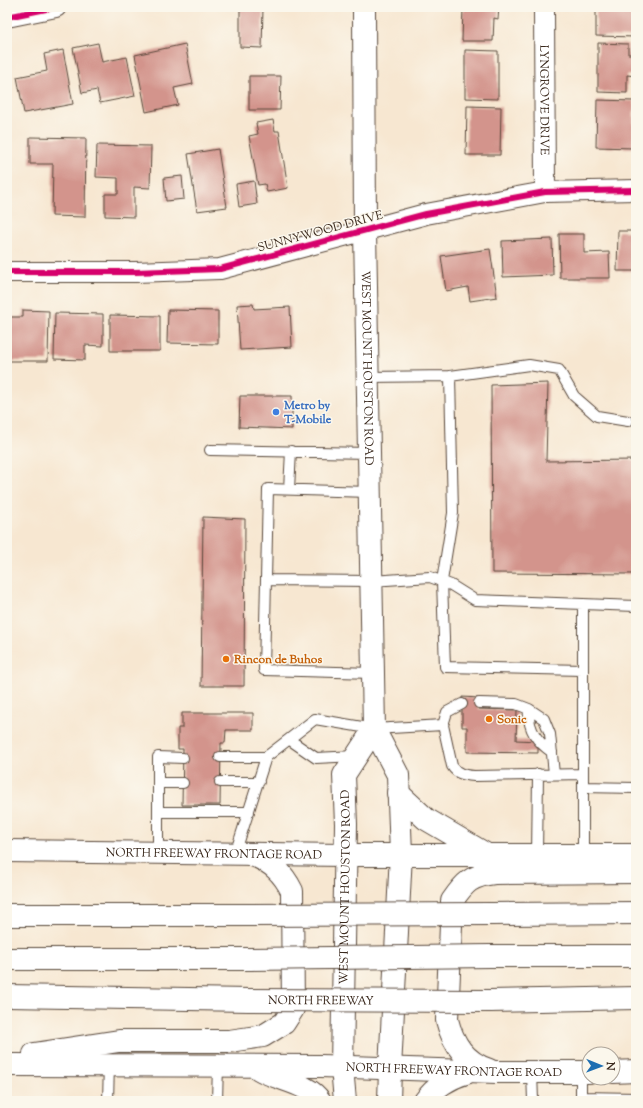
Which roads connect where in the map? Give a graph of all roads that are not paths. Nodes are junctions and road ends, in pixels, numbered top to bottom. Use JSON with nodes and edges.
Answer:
{"nodes":[{"id":1,"x":56,"y":7,"type":"edge"},
{"id":2,"x":364,"y":7,"type":"edge"},
{"id":3,"x":544,"y":7,"type":"edge"},
{"id":4,"x":7,"y":17,"type":"edge"},
{"id":5,"x":636,"y":190,"type":"edge"},
{"id":6,"x":545,"y":192,"type":"junction"},
{"id":7,"x":365,"y":231,"type":"junction"},
{"id":8,"x":7,"y":272,"type":"edge"},
{"id":9,"x":450,"y":376,"type":"junction"},
{"id":10,"x":368,"y":377,"type":"junction"},
{"id":11,"x":628,"y":421,"type":"dead end"},
{"id":12,"x":210,"y":450,"type":"dead end"},
{"id":13,"x":291,"y":451,"type":"junction"},
{"id":14,"x":369,"y":453,"type":"junction"},
{"id":15,"x":289,"y":489,"type":"junction"},
{"id":16,"x":370,"y":492,"type":"junction"},
{"id":17,"x":266,"y":580,"type":"junction"},
{"id":18,"x":372,"y":581,"type":"junction"},
{"id":19,"x":442,"y":581,"type":"junction"},
{"id":20,"x":583,"y":604,"type":"junction"},
{"id":21,"x":636,"y":606,"type":"edge"},
{"id":22,"x":583,"y":670,"type":"junction"},
{"id":23,"x":373,"y":673,"type":"junction"},
{"id":24,"x":479,"y":703,"type":"dead end"},
{"id":25,"x":462,"y":704,"type":"dead end"},
{"id":26,"x":529,"y":709,"type":"junction"},
{"id":27,"x":444,"y":725,"type":"junction"},
{"id":28,"x":374,"y":729,"type":"junction"},
{"id":29,"x":290,"y":740,"type":"junction"},
{"id":30,"x":552,"y":752,"type":"junction"},
{"id":31,"x":357,"y":756,"type":"junction"},
{"id":32,"x":266,"y":757,"type":"junction"},
{"id":33,"x":183,"y":758,"type":"dead end"},
{"id":34,"x":220,"y":758,"type":"dead end"},
{"id":35,"x":538,"y":774,"type":"junction"},
{"id":36,"x":554,"y":774,"type":"junction"},
{"id":37,"x":583,"y":774,"type":"junction"},
{"id":38,"x":220,"y":782,"type":"dead end"},
{"id":39,"x":259,"y":782,"type":"junction"},
{"id":40,"x":158,"y":783,"type":"junction"},
{"id":41,"x":182,"y":783,"type":"dead end"},
{"id":42,"x":583,"y":787,"type":"junction"},
{"id":43,"x":636,"y":788,"type":"edge"},
{"id":44,"x":398,"y":793,"type":"junction"},
{"id":45,"x":158,"y":812,"type":"junction"},
{"id":46,"x":249,"y":812,"type":"junction"},
{"id":47,"x":7,"y":851,"type":"edge"},
{"id":48,"x":158,"y":853,"type":"junction"},
{"id":49,"x":243,"y":854,"type":"junction"},
{"id":50,"x":401,"y":854,"type":"junction"},
{"id":51,"x":344,"y":855,"type":"junction"},
{"id":52,"x":486,"y":855,"type":"junction"},
{"id":53,"x":636,"y":855,"type":"edge"},
{"id":54,"x":537,"y":856,"type":"junction"},
{"id":55,"x":583,"y":856,"type":"junction"},
{"id":56,"x":636,"y":872,"type":"edge"},
{"id":57,"x":636,"y":914,"type":"edge"},
{"id":58,"x":7,"y":916,"type":"edge"},
{"id":59,"x":636,"y":956,"type":"edge"},
{"id":60,"x":7,"y":959,"type":"edge"},
{"id":61,"x":7,"y":996,"type":"edge"},
{"id":62,"x":636,"y":998,"type":"edge"},
{"id":63,"x":7,"y":1058,"type":"edge"},
{"id":64,"x":109,"y":1064,"type":"junction"},
{"id":65,"x":7,"y":1065,"type":"edge"},
{"id":66,"x":218,"y":1066,"type":"junction"},
{"id":67,"x":253,"y":1066,"type":"junction"},
{"id":68,"x":342,"y":1067,"type":"junction"},
{"id":69,"x":390,"y":1069,"type":"junction"},
{"id":70,"x":472,"y":1071,"type":"junction"},
{"id":71,"x":496,"y":1072,"type":"junction"},
{"id":72,"x":532,"y":1072,"type":"junction"},
{"id":73,"x":581,"y":1072,"type":"edge"},
{"id":74,"x":621,"y":1072,"type":"edge"},
{"id":75,"x":636,"y":1072,"type":"edge"},
{"id":76,"x":583,"y":1086,"type":"edge"},
{"id":77,"x":636,"y":1098,"type":"edge"},
{"id":78,"x":581,"y":1099,"type":"edge"},
{"id":79,"x":108,"y":1101,"type":"edge"},
{"id":80,"x":217,"y":1101,"type":"edge"},
{"id":81,"x":320,"y":1101,"type":"edge"},
{"id":82,"x":345,"y":1101,"type":"edge"},
{"id":83,"x":389,"y":1101,"type":"edge"},
{"id":84,"x":425,"y":1101,"type":"edge"},
{"id":85,"x":533,"y":1101,"type":"edge"}],
"edges":[{"from":1,"to":4,"type":"street"},
{"from":2,"to":7,"type":"main road","name":"WEST MOUNT HOUSTON ROAD"},
{"from":3,"to":6,"type":"street","name":"LYNGROVE DRIVE"},
{"from":5,"to":6,"type":"street","name":"SUNNYWOOD DRIVE"},
{"from":6,"to":7,"type":"street","name":"SUNNYWOOD DRIVE"},
{"from":7,"to":8,"type":"street","name":"SUNNYWOOD DRIVE"},
{"from":7,"to":10,"type":"main road","name":"WEST MOUNT HOUSTON ROAD"},
{"from":9,"to":10,"type":"lane"},
{"from":9,"to":11,"type":"lane"},
{"from":9,"to":19,"type":"lane"},
{"from":10,"to":14,"type":"main road","name":"WEST MOUNT HOUSTON ROAD"},
{"from":12,"to":13,"type":"lane"},
{"from":13,"to":14,"type":"lane"},
{"from":13,"to":15,"type":"lane"},
{"from":14,"to":16,"type":"main road","name":"WEST MOUNT HOUSTON ROAD"},
{"from":15,"to":16,"type":"lane"},
{"from":15,"to":17,"type":"lane"},
{"from":16,"to":18,"type":"main road","name":"WEST MOUNT HOUSTON ROAD"},
{"from":17,"to":18,"type":"lane"},
{"from":17,"to":23,"type":"lane"},
{"from":18,"to":19,"type":"lane"},
{"from":18,"to":23,"type":"main road","name":"WEST MOUNT HOUSTON ROAD"},
{"from":19,"to":20,"type":"lane"},
{"from":19,"to":22,"type":"lane"},
{"from":20,"to":21,"type":"lane"},
{"from":20,"to":22,"type":"lane"},
{"from":22,"to":37,"type":"lane"},
{"from":23,"to":28,"type":"main road","name":"WEST MOUNT HOUSTON ROAD"},
{"from":24,"to":26,"type":"lane"},
{"from":25,"to":27,"type":"lane"},
{"from":26,"to":30,"type":"lane"},
{"from":26,"to":30,"type":"lane"},
{"from":27,"to":28,"type":"lane"},
{"from":27,"to":35,"type":"lane"},
{"from":28,"to":29,"type":"lane"},
{"from":28,"to":31,"type":"main road","name":"WEST MOUNT HOUSTON ROAD"},
{"from":28,"to":44,"type":"main road","name":"WEST MOUNT HOUSTON ROAD"},
{"from":29,"to":31,"type":"lane"},
{"from":29,"to":32,"type":"lane"},
{"from":30,"to":36,"type":"lane"},
{"from":31,"to":51,"type":"main road","name":"WEST MOUNT HOUSTON ROAD"},
{"from":32,"to":34,"type":"lane"},
{"from":32,"to":39,"type":"lane"},
{"from":33,"to":40,"type":"lane"},
{"from":35,"to":36,"type":"lane"},
{"from":35,"to":54,"type":"lane"},
{"from":36,"to":37,"type":"lane"},
{"from":37,"to":42,"type":"lane"},
{"from":38,"to":39,"type":"lane"},
{"from":39,"to":46,"type":"lane"},
{"from":40,"to":41,"type":"lane"},
{"from":40,"to":45,"type":"lane"},
{"from":42,"to":43,"type":"lane"},
{"from":42,"to":55,"type":"lane"},
{"from":44,"to":50,"type":"main road","name":"WEST MOUNT HOUSTON ROAD"},
{"from":44,"to":52,"type":"main road"},
{"from":45,"to":46,"type":"lane"},
{"from":45,"to":48,"type":"lane"},
{"from":46,"to":49,"type":"lane"},
{"from":47,"to":48,"type":"main road","name":"NORTH FREEWAY FRONTAGE ROAD"},
{"from":48,"to":49,"type":"main road","name":"NORTH FREEWAY FRONTAGE ROAD"},
{"from":49,"to":51,"type":"main road","name":"NORTH FREEWAY FRONTAGE ROAD"},
{"from":49,"to":63,"type":"main road"},
{"from":50,"to":51,"type":"main road","name":"NORTH FREEWAY FRONTAGE ROAD"},
{"from":50,"to":52,"type":"main road","name":"NORTH FREEWAY FRONTAGE ROAD"},
{"from":50,"to":69,"type":"main road","name":"WEST MOUNT HOUSTON ROAD"},
{"from":51,"to":68,"type":"main road","name":"WEST MOUNT HOUSTON ROAD"},
{"from":52,"to":54,"type":"main road","name":"NORTH FREEWAY FRONTAGE ROAD"},
{"from":53,"to":55,"type":"main road","name":"NORTH FREEWAY FRONTAGE ROAD"},
{"from":54,"to":55,"type":"main road","name":"NORTH FREEWAY FRONTAGE ROAD"},
{"from":56,"to":71,"type":"main road"},
{"from":57,"to":58,"type":"main road","bridge":true},
{"from":59,"to":60,"type":"main road","bridge":true},
{"from":61,"to":62,"type":"main road","name":"NORTH FREEWAY","bridge":true},
{"from":64,"to":65,"type":"main road","name":"NORTH FREEWAY FRONTAGE ROAD"},
{"from":64,"to":66,"type":"main road","name":"NORTH FREEWAY FRONTAGE ROAD"},
{"from":64,"to":79,"type":"lane"},
{"from":66,"to":67,"type":"main road","name":"NORTH FREEWAY FRONTAGE ROAD"},
{"from":66,"to":80,"type":"lane"},
{"from":67,"to":68,"type":"main road","name":"NORTH FREEWAY FRONTAGE ROAD"},
{"from":67,"to":81,"type":"main road"},
{"from":68,"to":69,"type":"main road","name":"NORTH FREEWAY FRONTAGE ROAD"},
{"from":68,"to":82,"type":"main road","name":"WEST MOUNT HOUSTON ROAD"},
{"from":69,"to":70,"type":"main road","name":"NORTH FREEWAY FRONTAGE ROAD"},
{"from":69,"to":83,"type":"main road","name":"WEST MOUNT HOUSTON ROAD"},
{"from":70,"to":71,"type":"main road","name":"NORTH FREEWAY FRONTAGE ROAD"},
{"from":70,"to":84,"type":"main road"},
{"from":71,"to":72,"type":"main road","name":"NORTH FREEWAY FRONTAGE ROAD"},
{"from":72,"to":73,"type":"main road","name":"NORTH FREEWAY FRONTAGE ROAD"},
{"from":72,"to":85,"type":"lane"},
{"from":74,"to":75,"type":"main road"},
{"from":76,"to":78,"type":"lane"},
{"from":77,"to":78,"type":"lane"}]}
